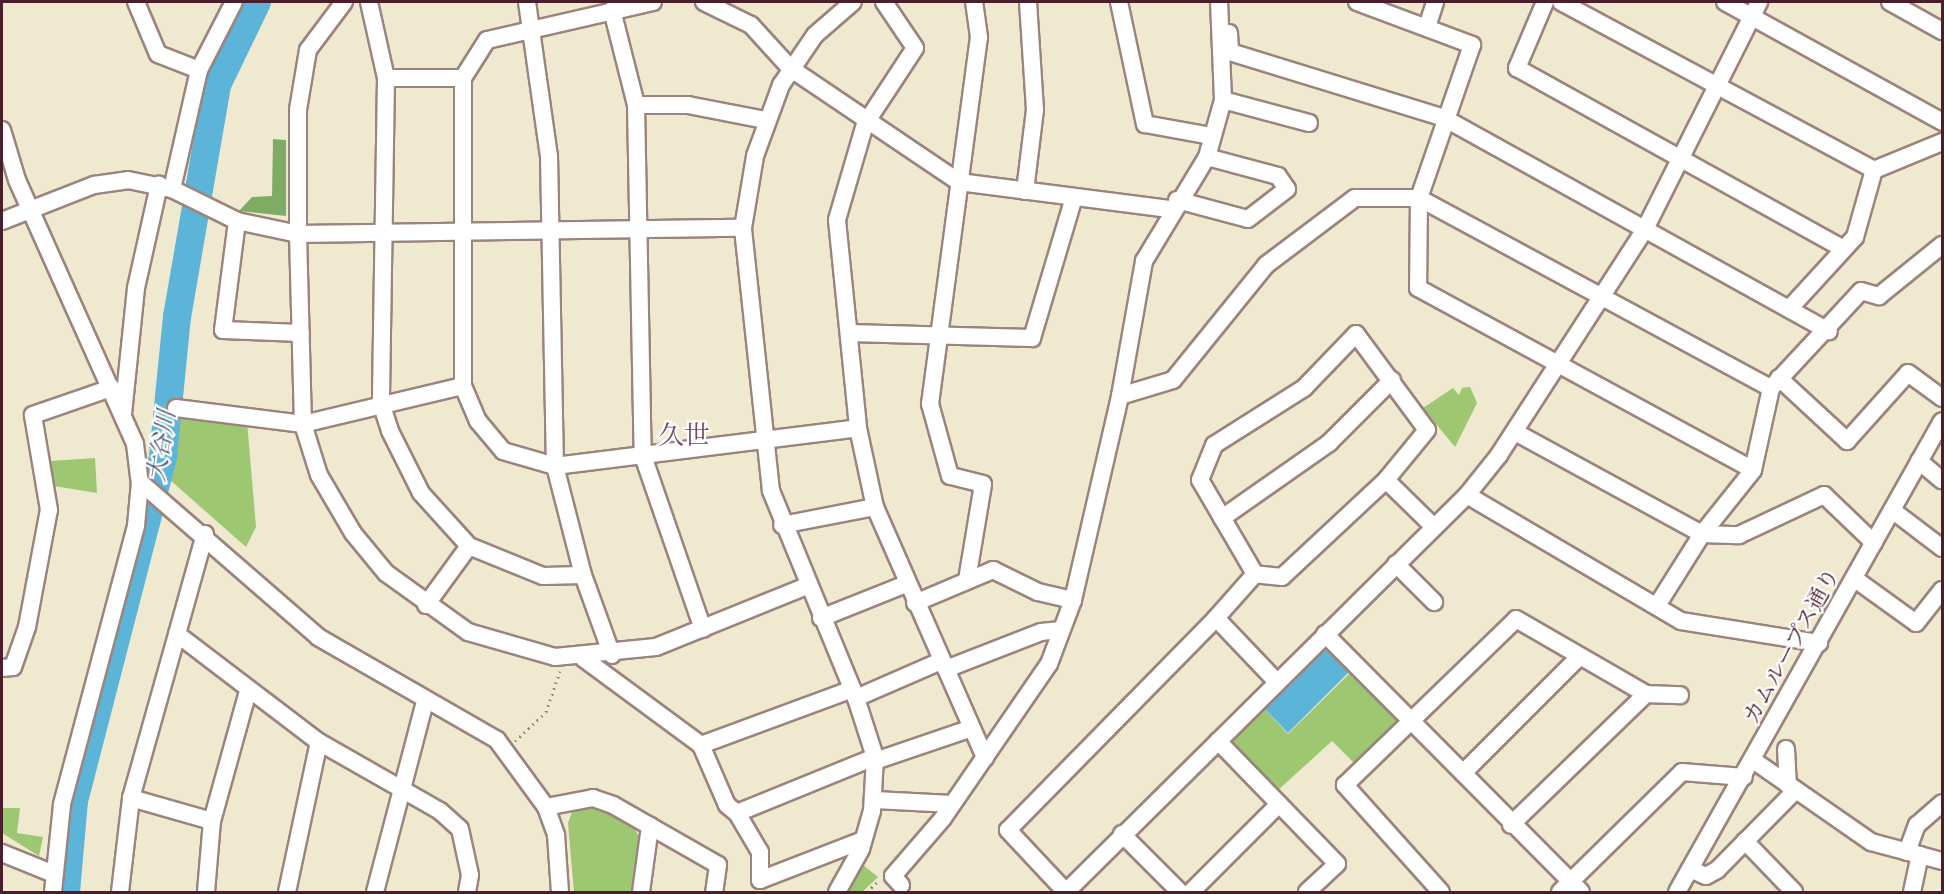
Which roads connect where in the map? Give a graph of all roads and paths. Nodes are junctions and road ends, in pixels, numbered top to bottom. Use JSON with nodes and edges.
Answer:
{"nodes":[{"id":1,"x":136,"y":2,"type":"edge"},
{"id":2,"x":234,"y":2,"type":"edge"},
{"id":3,"x":344,"y":2,"type":"edge"},
{"id":4,"x":369,"y":2,"type":"edge"},
{"id":5,"x":527,"y":2,"type":"edge"},
{"id":6,"x":653,"y":2,"type":"edge"},
{"id":7,"x":704,"y":2,"type":"edge"},
{"id":8,"x":853,"y":2,"type":"edge"},
{"id":9,"x":884,"y":2,"type":"edge"},
{"id":10,"x":974,"y":2,"type":"edge"},
{"id":11,"x":1028,"y":2,"type":"edge"},
{"id":12,"x":1119,"y":2,"type":"edge"},
{"id":13,"x":1219,"y":2,"type":"edge"},
{"id":14,"x":1228,"y":2,"type":"edge"},
{"id":15,"x":1357,"y":2,"type":"edge"},
{"id":16,"x":1435,"y":2,"type":"edge"},
{"id":17,"x":1545,"y":2,"type":"edge"},
{"id":18,"x":1561,"y":2,"type":"edge"},
{"id":19,"x":1725,"y":2,"type":"edge"},
{"id":20,"x":1890,"y":2,"type":"edge"},
{"id":21,"x":1755,"y":9,"type":"edge"},
{"id":22,"x":612,"y":10,"type":"junction"},
{"id":23,"x":1428,"y":24,"type":"junction"},
{"id":24,"x":532,"y":27,"type":"junction"},
{"id":25,"x":1942,"y":31,"type":"edge"},
{"id":26,"x":790,"y":68,"type":"junction"},
{"id":27,"x":199,"y":70,"type":"junction"},
{"id":28,"x":386,"y":78,"type":"junction"},
{"id":29,"x":463,"y":78,"type":"junction"},
{"id":30,"x":1717,"y":86,"type":"junction"},
{"id":31,"x":1223,"y":100,"type":"junction"},
{"id":32,"x":636,"y":105,"type":"junction"},
{"id":33,"x":1444,"y":118,"type":"junction"},
{"id":34,"x":765,"y":120,"type":"junction"},
{"id":35,"x":1942,"y":122,"type":"edge"},
{"id":36,"x":865,"y":123,"type":"junction"},
{"id":37,"x":1309,"y":123,"type":"dead end"},
{"id":38,"x":1212,"y":136,"type":"junction"},
{"id":39,"x":3,"y":141,"type":"edge"},
{"id":40,"x":1942,"y":142,"type":"edge"},
{"id":41,"x":1208,"y":157,"type":"junction"},
{"id":42,"x":1680,"y":159,"type":"junction"},
{"id":43,"x":1874,"y":171,"type":"junction"},
{"id":44,"x":959,"y":182,"type":"junction"},
{"id":45,"x":166,"y":187,"type":"junction"},
{"id":46,"x":1025,"y":191,"type":"junction"},
{"id":47,"x":1074,"y":197,"type":"junction"},
{"id":48,"x":1419,"y":198,"type":"junction"},
{"id":49,"x":1174,"y":204,"type":"junction"},
{"id":50,"x":32,"y":208,"type":"junction"},
{"id":51,"x":2,"y":221,"type":"edge"},
{"id":52,"x":237,"y":221,"type":"junction"},
{"id":53,"x":743,"y":228,"type":"junction"},
{"id":54,"x":1645,"y":229,"type":"junction"},
{"id":55,"x":637,"y":230,"type":"junction"},
{"id":56,"x":548,"y":231,"type":"junction"},
{"id":57,"x":466,"y":232,"type":"junction"},
{"id":58,"x":380,"y":233,"type":"junction"},
{"id":59,"x":298,"y":234,"type":"junction"},
{"id":60,"x":1942,"y":245,"type":"edge"},
{"id":61,"x":1844,"y":249,"type":"junction"},
{"id":62,"x":1605,"y":298,"type":"junction"},
{"id":63,"x":1789,"y":309,"type":"junction"},
{"id":64,"x":1829,"y":331,"type":"junction"},
{"id":65,"x":301,"y":333,"type":"junction"},
{"id":66,"x":849,"y":333,"type":"junction"},
{"id":67,"x":938,"y":338,"type":"junction"},
{"id":68,"x":1562,"y":364,"type":"junction"},
{"id":69,"x":1392,"y":380,"type":"junction"},
{"id":70,"x":1775,"y":383,"type":"junction"},
{"id":71,"x":464,"y":386,"type":"junction"},
{"id":72,"x":111,"y":388,"type":"junction"},
{"id":73,"x":1120,"y":396,"type":"junction"},
{"id":74,"x":1942,"y":398,"type":"edge"},
{"id":75,"x":381,"y":403,"type":"junction"},
{"id":76,"x":168,"y":407,"type":"joint"},
{"id":77,"x":122,"y":416,"type":"junction"},
{"id":78,"x":1942,"y":421,"type":"edge"},
{"id":79,"x":303,"y":424,"type":"junction"},
{"id":80,"x":858,"y":428,"type":"junction"},
{"id":81,"x":1515,"y":432,"type":"junction"},
{"id":82,"x":762,"y":439,"type":"junction"},
{"id":83,"x":144,"y":446,"type":"dead end"},
{"id":84,"x":643,"y":456,"type":"junction"},
{"id":85,"x":1918,"y":461,"type":"junction"},
{"id":86,"x":555,"y":466,"type":"junction"},
{"id":87,"x":1753,"y":470,"type":"junction"},
{"id":88,"x":1386,"y":480,"type":"junction"},
{"id":89,"x":1942,"y":480,"type":"edge"},
{"id":90,"x":144,"y":484,"type":"junction"},
{"id":91,"x":1467,"y":495,"type":"junction"},
{"id":92,"x":875,"y":507,"type":"junction"},
{"id":93,"x":1892,"y":510,"type":"junction"},
{"id":94,"x":1222,"y":518,"type":"junction"},
{"id":95,"x":782,"y":525,"type":"junction"},
{"id":96,"x":1434,"y":527,"type":"junction"},
{"id":97,"x":205,"y":534,"type":"junction"},
{"id":98,"x":1702,"y":534,"type":"junction"},
{"id":99,"x":1874,"y":543,"type":"junction"},
{"id":100,"x":470,"y":546,"type":"junction"},
{"id":101,"x":1942,"y":548,"type":"edge"},
{"id":102,"x":1396,"y":564,"type":"junction"},
{"id":103,"x":1255,"y":574,"type":"junction"},
{"id":104,"x":583,"y":575,"type":"junction"},
{"id":105,"x":1854,"y":579,"type":"junction"},
{"id":106,"x":967,"y":580,"type":"junction"},
{"id":107,"x":906,"y":584,"type":"junction"},
{"id":108,"x":807,"y":586,"type":"junction"},
{"id":109,"x":1942,"y":590,"type":"edge"},
{"id":110,"x":1073,"y":600,"type":"junction"},
{"id":111,"x":1434,"y":602,"type":"dead end"},
{"id":112,"x":915,"y":603,"type":"junction"},
{"id":113,"x":1658,"y":604,"type":"junction"},
{"id":114,"x":426,"y":605,"type":"junction"},
{"id":115,"x":821,"y":618,"type":"junction"},
{"id":116,"x":1216,"y":618,"type":"junction"},
{"id":117,"x":703,"y":629,"type":"junction"},
{"id":118,"x":1061,"y":630,"type":"junction"},
{"id":119,"x":177,"y":634,"type":"junction"},
{"id":120,"x":1325,"y":634,"type":"junction"},
{"id":121,"x":1819,"y":643,"type":"junction"},
{"id":122,"x":612,"y":655,"type":"junction"},
{"id":123,"x":1580,"y":656,"type":"junction"},
{"id":124,"x":564,"y":657,"type":"junction"},
{"id":125,"x":583,"y":658,"type":"junction"},
{"id":126,"x":943,"y":665,"type":"junction"},
{"id":127,"x":2,"y":668,"type":"edge"},
{"id":128,"x":1277,"y":682,"type":"junction"},
{"id":129,"x":248,"y":691,"type":"junction"},
{"id":130,"x":854,"y":694,"type":"junction"},
{"id":131,"x":1646,"y":694,"type":"junction"},
{"id":132,"x":1680,"y":695,"type":"dead end"},
{"id":133,"x":425,"y":702,"type":"junction"},
{"id":134,"x":1412,"y":718,"type":"junction"},
{"id":135,"x":972,"y":728,"type":"junction"},
{"id":136,"x":1218,"y":741,"type":"junction"},
{"id":137,"x":319,"y":742,"type":"junction"},
{"id":138,"x":513,"y":744,"type":"dead end"},
{"id":139,"x":701,"y":745,"type":"junction"},
{"id":140,"x":1786,"y":749,"type":"dead end"},
{"id":141,"x":986,"y":758,"type":"junction"},
{"id":142,"x":875,"y":759,"type":"junction"},
{"id":143,"x":1753,"y":760,"type":"junction"},
{"id":144,"x":1462,"y":773,"type":"junction"},
{"id":145,"x":1744,"y":777,"type":"junction"},
{"id":146,"x":400,"y":785,"type":"junction"},
{"id":147,"x":1792,"y":788,"type":"junction"},
{"id":148,"x":131,"y":798,"type":"junction"},
{"id":149,"x":875,"y":800,"type":"junction"},
{"id":150,"x":1942,"y":803,"type":"edge"},
{"id":151,"x":952,"y":804,"type":"junction"},
{"id":152,"x":1279,"y":804,"type":"junction"},
{"id":153,"x":546,"y":807,"type":"junction"},
{"id":154,"x":737,"y":813,"type":"junction"},
{"id":155,"x":212,"y":821,"type":"junction"},
{"id":156,"x":1511,"y":825,"type":"junction"},
{"id":157,"x":650,"y":826,"type":"junction"},
{"id":158,"x":1122,"y":834,"type":"junction"},
{"id":159,"x":864,"y":840,"type":"junction"},
{"id":160,"x":1745,"y":841,"type":"junction"},
{"id":161,"x":2,"y":853,"type":"edge"},
{"id":162,"x":1914,"y":853,"type":"junction"},
{"id":163,"x":1942,"y":861,"type":"edge"},
{"id":164,"x":1690,"y":869,"type":"junction"},
{"id":165,"x":54,"y":874,"type":"junction"},
{"id":166,"x":901,"y":885,"type":"dead end"},
{"id":167,"x":1570,"y":889,"type":"edge"},
{"id":168,"x":1432,"y":890,"type":"edge"},
{"id":169,"x":1790,"y":891,"type":"edge"},
{"id":170,"x":53,"y":892,"type":"edge"},
{"id":171,"x":120,"y":892,"type":"edge"},
{"id":172,"x":206,"y":892,"type":"edge"},
{"id":173,"x":287,"y":892,"type":"edge"},
{"id":174,"x":375,"y":892,"type":"edge"},
{"id":175,"x":467,"y":892,"type":"edge"},
{"id":176,"x":560,"y":892,"type":"edge"},
{"id":177,"x":641,"y":892,"type":"edge"},
{"id":178,"x":714,"y":892,"type":"edge"},
{"id":179,"x":837,"y":892,"type":"edge"},
{"id":180,"x":1066,"y":892,"type":"edge"},
{"id":181,"x":1180,"y":892,"type":"edge"},
{"id":182,"x":1191,"y":892,"type":"edge"},
{"id":183,"x":1307,"y":892,"type":"edge"},
{"id":184,"x":1677,"y":892,"type":"edge"},
{"id":185,"x":1912,"y":892,"type":"edge"}],
"edges":[{"from":1,"to":27,"type":"street"},
{"from":2,"to":27,"type":"street"},
{"from":3,"to":59,"type":"street"},
{"from":4,"to":28,"type":"street"},
{"from":5,"to":24,"type":"street"},
{"from":6,"to":22,"type":"street"},
{"from":7,"to":26,"type":"street"},
{"from":8,"to":26,"type":"street"},
{"from":9,"to":36,"type":"street"},
{"from":10,"to":44,"type":"street"},
{"from":11,"to":46,"type":"street"},
{"from":12,"to":38,"type":"street"},
{"from":13,"to":31,"type":"street"},
{"from":14,"to":33,"type":"street"},
{"from":15,"to":23,"type":"street"},
{"from":16,"to":23,"type":"street"},
{"from":17,"to":42,"type":"street"},
{"from":18,"to":30,"type":"street"},
{"from":19,"to":21,"type":"street"},
{"from":20,"to":25,"type":"street"},
{"from":21,"to":30,"type":"street"},
{"from":21,"to":35,"type":"street"},
{"from":22,"to":24,"type":"street"},
{"from":22,"to":32,"type":"street"},
{"from":23,"to":33,"type":"street"},
{"from":24,"to":29,"type":"street"},
{"from":24,"to":56,"type":"street"},
{"from":26,"to":34,"type":"street"},
{"from":26,"to":36,"type":"street"},
{"from":27,"to":45,"type":"street"},
{"from":28,"to":29,"type":"street"},
{"from":28,"to":58,"type":"street"},
{"from":29,"to":57,"type":"street"},
{"from":30,"to":42,"type":"street"},
{"from":30,"to":43,"type":"street"},
{"from":31,"to":37,"type":"street"},
{"from":31,"to":38,"type":"street"},
{"from":32,"to":34,"type":"street"},
{"from":32,"to":55,"type":"street"},
{"from":33,"to":48,"type":"street"},
{"from":33,"to":54,"type":"street"},
{"from":34,"to":53,"type":"street"},
{"from":36,"to":44,"type":"street"},
{"from":36,"to":66,"type":"street"},
{"from":38,"to":41,"type":"street"},
{"from":39,"to":50,"type":"street"},
{"from":40,"to":43,"type":"street"},
{"from":41,"to":49,"type":"street"},
{"from":41,"to":49,"type":"street"},
{"from":42,"to":54,"type":"street"},
{"from":42,"to":61,"type":"street"},
{"from":43,"to":61,"type":"street"},
{"from":44,"to":46,"type":"street"},
{"from":44,"to":67,"type":"street"},
{"from":45,"to":50,"type":"street"},
{"from":45,"to":52,"type":"street"},
{"from":45,"to":77,"type":"street"},
{"from":46,"to":47,"type":"street"},
{"from":47,"to":49,"type":"street"},
{"from":47,"to":67,"type":"street"},
{"from":48,"to":62,"type":"street"},
{"from":48,"to":68,"type":"street"},
{"from":48,"to":73,"type":"street"},
{"from":49,"to":73,"type":"street"},
{"from":50,"to":51,"type":"street"},
{"from":50,"to":72,"type":"street"},
{"from":52,"to":59,"type":"street"},
{"from":52,"to":65,"type":"street"},
{"from":53,"to":55,"type":"street"},
{"from":53,"to":82,"type":"street"},
{"from":54,"to":62,"type":"street"},
{"from":54,"to":63,"type":"street"},
{"from":55,"to":56,"type":"street"},
{"from":55,"to":84,"type":"street"},
{"from":56,"to":57,"type":"street"},
{"from":56,"to":86,"type":"street"},
{"from":57,"to":58,"type":"street"},
{"from":57,"to":71,"type":"street"},
{"from":58,"to":59,"type":"street"},
{"from":58,"to":75,"type":"street"},
{"from":59,"to":65,"type":"street"},
{"from":60,"to":64,"type":"street"},
{"from":61,"to":63,"type":"street"},
{"from":62,"to":68,"type":"street"},
{"from":62,"to":70,"type":"street"},
{"from":63,"to":64,"type":"street"},
{"from":64,"to":70,"type":"street"},
{"from":65,"to":79,"type":"street"},
{"from":66,"to":67,"type":"street"},
{"from":66,"to":80,"type":"street"},
{"from":67,"to":106,"type":"street"},
{"from":68,"to":81,"type":"street"},
{"from":68,"to":87,"type":"street"},
{"from":69,"to":88,"type":"street"},
{"from":69,"to":94,"type":"street"},
{"from":69,"to":94,"type":"street"},
{"from":70,"to":74,"type":"street"},
{"from":70,"to":87,"type":"street"},
{"from":71,"to":75,"type":"street"},
{"from":71,"to":86,"type":"street"},
{"from":72,"to":77,"type":"street"},
{"from":72,"to":127,"type":"street"},
{"from":73,"to":110,"type":"street"},
{"from":75,"to":79,"type":"street"},
{"from":75,"to":100,"type":"street"},
{"from":76,"to":79,"type":"street"},
{"from":76,"to":83,"type":"path"},
{"from":77,"to":90,"type":"street"},
{"from":78,"to":85,"type":"street","name":"カムループス通り"},
{"from":79,"to":114,"type":"street"},
{"from":80,"to":82,"type":"street"},
{"from":80,"to":92,"type":"street"},
{"from":81,"to":91,"type":"street"},
{"from":81,"to":98,"type":"street"},
{"from":82,"to":84,"type":"street"},
{"from":82,"to":95,"type":"street"},
{"from":84,"to":86,"type":"street"},
{"from":84,"to":117,"type":"street"},
{"from":85,"to":89,"type":"street"},
{"from":85,"to":93,"type":"street","name":"カムループス通り"},
{"from":86,"to":104,"type":"street"},
{"from":87,"to":98,"type":"street"},
{"from":88,"to":96,"type":"street"},
{"from":88,"to":103,"type":"street"},
{"from":90,"to":97,"type":"street"},
{"from":90,"to":165,"type":"street"},
{"from":91,"to":96,"type":"street"},
{"from":91,"to":113,"type":"street"},
{"from":92,"to":95,"type":"street"},
{"from":92,"to":107,"type":"street"},
{"from":93,"to":99,"type":"street","name":"カムループス通り"},
{"from":93,"to":101,"type":"street"},
{"from":94,"to":103,"type":"street"},
{"from":95,"to":108,"type":"street"},
{"from":96,"to":102,"type":"street"},
{"from":97,"to":119,"type":"street"},
{"from":97,"to":133,"type":"street"},
{"from":98,"to":99,"type":"street"},
{"from":98,"to":113,"type":"street"},
{"from":99,"to":105,"type":"street","name":"カムループス通り"},
{"from":100,"to":104,"type":"street"},
{"from":100,"to":114,"type":"street"},
{"from":102,"to":111,"type":"street"},
{"from":102,"to":120,"type":"street"},
{"from":103,"to":116,"type":"street"},
{"from":104,"to":122,"type":"street"},
{"from":105,"to":109,"type":"street"},
{"from":105,"to":121,"type":"street","name":"カムループス通り"},
{"from":106,"to":110,"type":"street"},
{"from":106,"to":112,"type":"street"},
{"from":107,"to":112,"type":"street"},
{"from":107,"to":115,"type":"street"},
{"from":108,"to":115,"type":"street"},
{"from":108,"to":117,"type":"street"},
{"from":110,"to":118,"type":"street"},
{"from":112,"to":126,"type":"street"},
{"from":113,"to":121,"type":"street"},
{"from":114,"to":124,"type":"street"},
{"from":115,"to":130,"type":"street"},
{"from":116,"to":128,"type":"street"},
{"from":116,"to":180,"type":"street"},
{"from":117,"to":122,"type":"street"},
{"from":118,"to":126,"type":"street"},
{"from":118,"to":141,"type":"street"},
{"from":119,"to":129,"type":"street"},
{"from":119,"to":148,"type":"street"},
{"from":120,"to":128,"type":"street"},
{"from":120,"to":134,"type":"street"},
{"from":121,"to":143,"type":"street","name":"カムループス通り"},
{"from":122,"to":125,"type":"street"},
{"from":123,"to":131,"type":"street"},
{"from":123,"to":134,"type":"street"},
{"from":123,"to":144,"type":"street"},
{"from":124,"to":125,"type":"street"},
{"from":124,"to":138,"type":"path"},
{"from":125,"to":139,"type":"street"},
{"from":126,"to":130,"type":"street"},
{"from":126,"to":135,"type":"street"},
{"from":128,"to":136,"type":"street"},
{"from":129,"to":137,"type":"street"},
{"from":129,"to":155,"type":"street"},
{"from":130,"to":139,"type":"street"},
{"from":130,"to":142,"type":"street"},
{"from":131,"to":132,"type":"street"},
{"from":131,"to":156,"type":"street"},
{"from":133,"to":146,"type":"street"},
{"from":133,"to":153,"type":"street"},
{"from":134,"to":144,"type":"street"},
{"from":134,"to":168,"type":"street"},
{"from":135,"to":141,"type":"street"},
{"from":135,"to":142,"type":"street"},
{"from":136,"to":152,"type":"street"},
{"from":136,"to":158,"type":"street"},
{"from":137,"to":146,"type":"street"},
{"from":137,"to":173,"type":"street"},
{"from":139,"to":154,"type":"street"},
{"from":140,"to":147,"type":"street"},
{"from":141,"to":151,"type":"street"},
{"from":142,"to":149,"type":"street"},
{"from":142,"to":154,"type":"street"},
{"from":143,"to":145,"type":"street","name":"カムループス通り"},
{"from":143,"to":147,"type":"street"},
{"from":144,"to":156,"type":"street"},
{"from":145,"to":164,"type":"street","name":"カムループス通り"},
{"from":145,"to":167,"type":"street"},
{"from":146,"to":174,"type":"street"},
{"from":146,"to":175,"type":"street"},
{"from":147,"to":160,"type":"street"},
{"from":147,"to":162,"type":"street"},
{"from":148,"to":155,"type":"street"},
{"from":148,"to":171,"type":"street"},
{"from":149,"to":151,"type":"street"},
{"from":149,"to":159,"type":"street"},
{"from":150,"to":162,"type":"street"},
{"from":151,"to":166,"type":"street"},
{"from":152,"to":182,"type":"street"},
{"from":152,"to":183,"type":"street"},
{"from":153,"to":157,"type":"street"},
{"from":153,"to":176,"type":"street"},
{"from":154,"to":159,"type":"street"},
{"from":155,"to":172,"type":"street"},
{"from":156,"to":167,"type":"street"},
{"from":157,"to":177,"type":"street"},
{"from":157,"to":178,"type":"street"},
{"from":158,"to":180,"type":"street"},
{"from":158,"to":181,"type":"street"},
{"from":159,"to":179,"type":"street"},
{"from":160,"to":164,"type":"street"},
{"from":160,"to":169,"type":"street"},
{"from":161,"to":165,"type":"street"},
{"from":162,"to":163,"type":"street"},
{"from":162,"to":185,"type":"street"},
{"from":164,"to":184,"type":"street","name":"カムループス通り"},
{"from":165,"to":170,"type":"street"}]}
